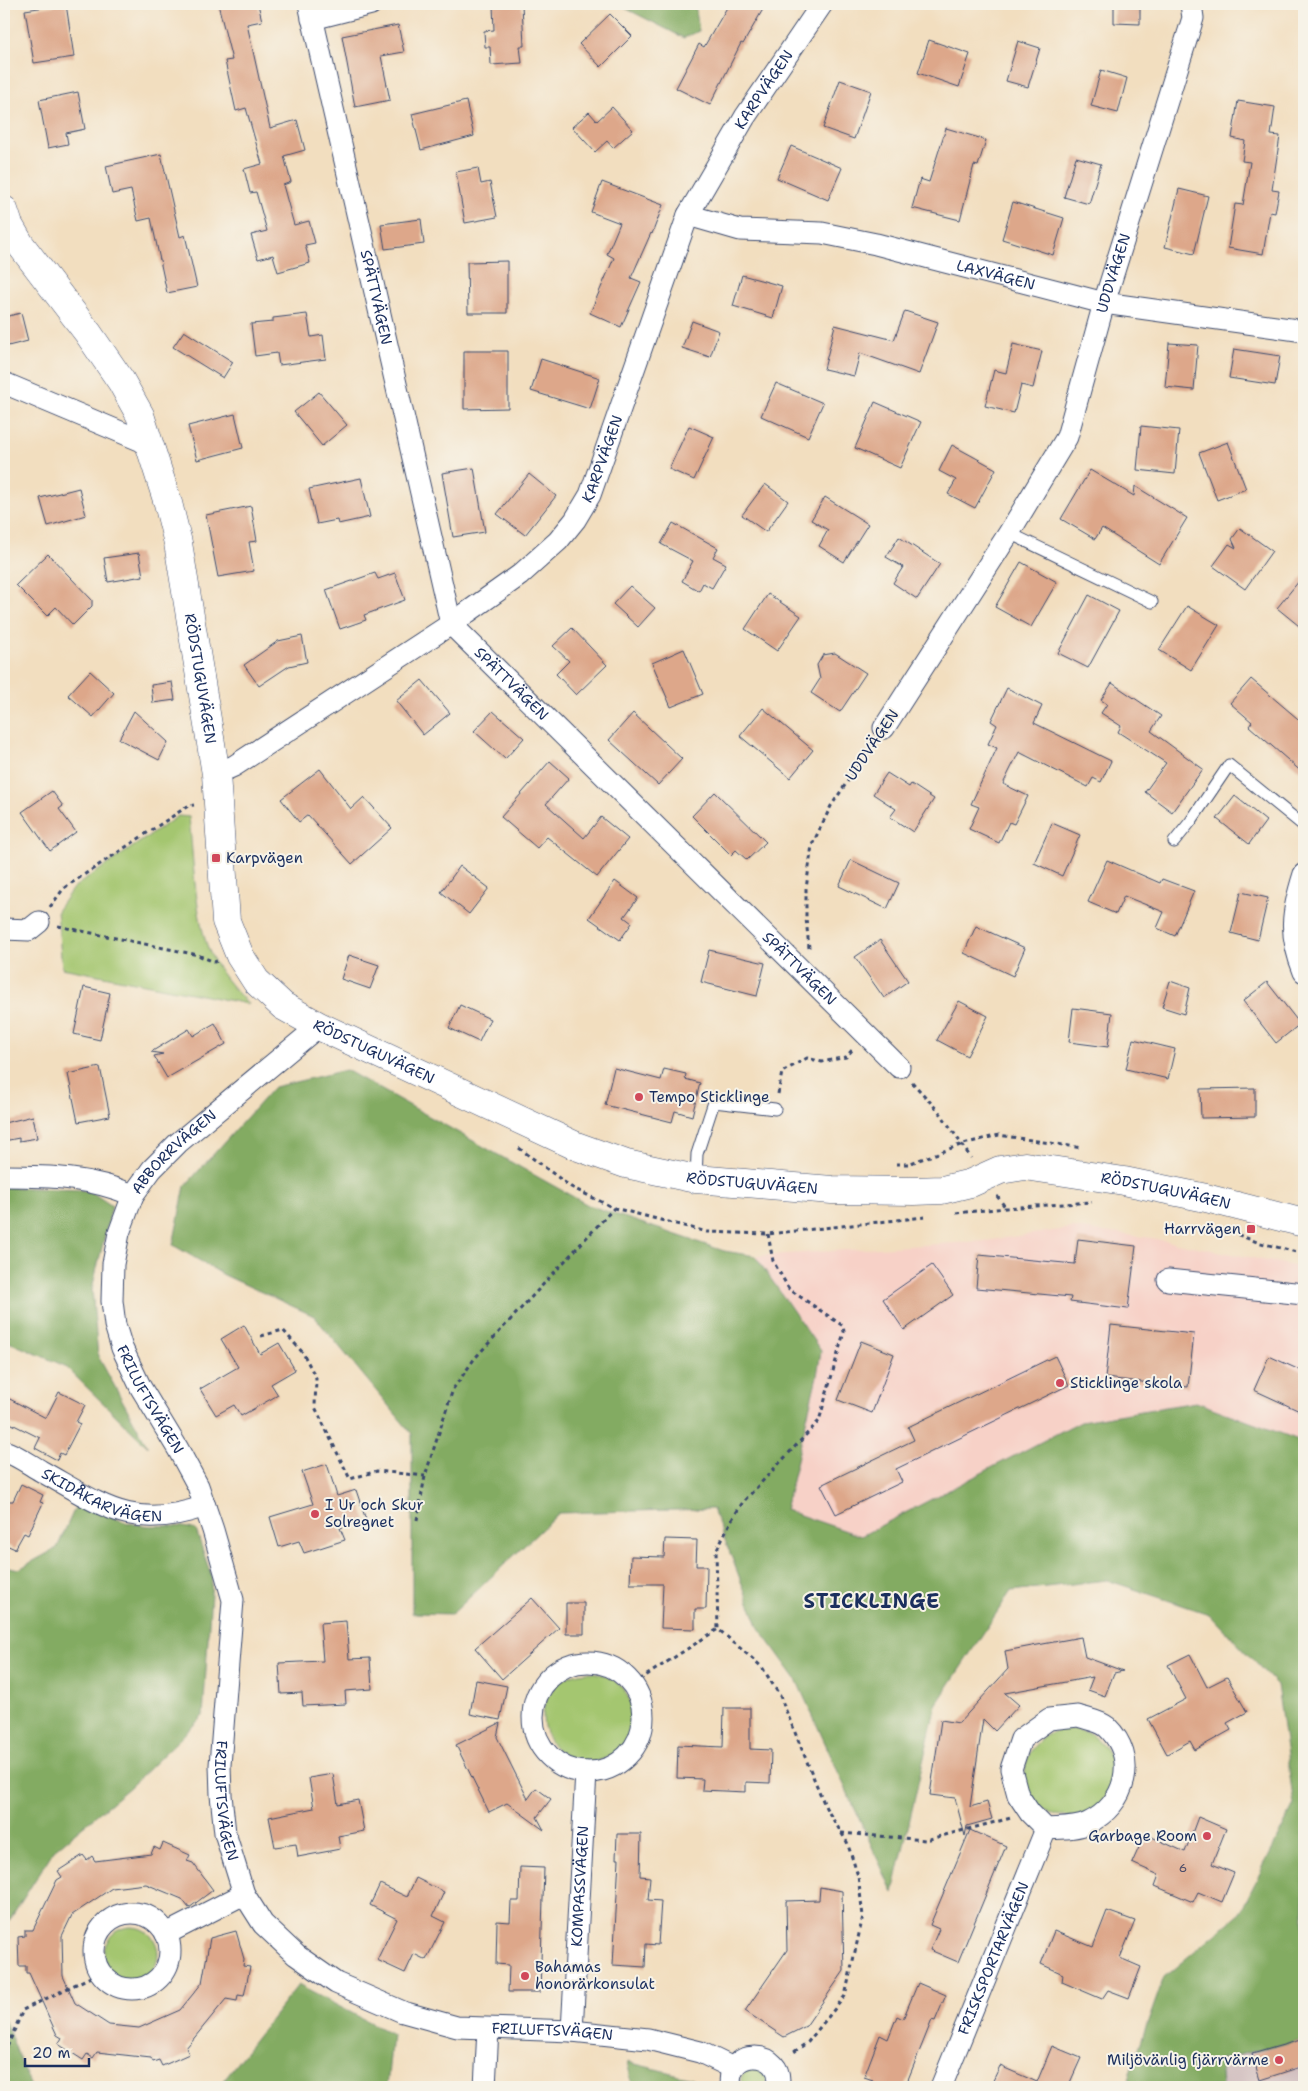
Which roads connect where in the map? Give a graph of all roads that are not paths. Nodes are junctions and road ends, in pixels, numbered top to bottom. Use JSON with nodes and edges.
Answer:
{"nodes":[{"id":1,"x":371,"y":4,"type":"edge"},
{"id":2,"x":822,"y":4,"type":"edge"},
{"id":3,"x":1191,"y":4,"type":"edge"},
{"id":4,"x":310,"y":11,"type":"edge"},
{"id":5,"x":688,"y":215,"type":"junction"},
{"id":6,"x":6,"y":221,"type":"edge"},
{"id":7,"x":1104,"y":303,"type":"junction"},
{"id":8,"x":1304,"y":331,"type":"edge"},
{"id":9,"x":4,"y":383,"type":"edge"},
{"id":10,"x":149,"y":444,"type":"junction"},
{"id":11,"x":1009,"y":533,"type":"junction"},
{"id":12,"x":1152,"y":602,"type":"dead end"},
{"id":13,"x":451,"y":624,"type":"junction"},
{"id":14,"x":884,"y":728,"type":"road end"},
{"id":15,"x":216,"y":774,"type":"junction"},
{"id":16,"x":1304,"y":826,"type":"edge"},
{"id":17,"x":1174,"y":842,"type":"dead end"},
{"id":18,"x":1304,"y":874,"type":"edge"},
{"id":19,"x":39,"y":922,"type":"road end"},
{"id":20,"x":4,"y":929,"type":"edge"},
{"id":21,"x":1304,"y":972,"type":"edge"},
{"id":22,"x":319,"y":1026,"type":"junction"},
{"id":23,"x":899,"y":1067,"type":"road end"},
{"id":24,"x":775,"y":1109,"type":"road end"},
{"id":25,"x":4,"y":1176,"type":"edge"},
{"id":26,"x":696,"y":1179,"type":"junction"},
{"id":27,"x":133,"y":1195,"type":"junction"},
{"id":28,"x":1304,"y":1223,"type":"edge"},
{"id":29,"x":1168,"y":1280,"type":"dead end"},
{"id":30,"x":1304,"y":1294,"type":"edge"},
{"id":31,"x":4,"y":1451,"type":"edge"},
{"id":32,"x":204,"y":1506,"type":"junction"},
{"id":33,"x":586,"y":1772,"type":"junction"},
{"id":34,"x":1046,"y":1829,"type":"junction"},
{"id":35,"x":244,"y":1894,"type":"junction"},
{"id":36,"x":166,"y":1934,"type":"junction"},
{"id":37,"x":488,"y":2029,"type":"junction"},
{"id":38,"x":572,"y":2031,"type":"junction"},
{"id":39,"x":732,"y":2078,"type":"edge"},
{"id":40,"x":485,"y":2087,"type":"edge"},
{"id":41,"x":778,"y":2087,"type":"edge"},
{"id":42,"x":941,"y":2087,"type":"edge"}],
"edges":[{"from":1,"to":4,"type":"street"},
{"from":2,"to":5,"type":"street","name":"KARPVÄGEN"},
{"from":3,"to":7,"type":"street","name":"UDDVÄGEN"},
{"from":4,"to":13,"type":"street","name":"SPÄTTVÄGEN"},
{"from":5,"to":7,"type":"street","name":"LAXVÄGEN"},
{"from":5,"to":13,"type":"street","name":"KARPVÄGEN"},
{"from":6,"to":10,"type":"street","name":"RÖDSTUGUVÄGEN"},
{"from":7,"to":8,"type":"street","name":"LAXVÄGEN"},
{"from":7,"to":11,"type":"street","name":"UDDVÄGEN"},
{"from":9,"to":10,"type":"street"},
{"from":10,"to":15,"type":"street","name":"RÖDSTUGUVÄGEN"},
{"from":11,"to":12,"type":"lane"},
{"from":11,"to":14,"type":"street","name":"UDDVÄGEN"},
{"from":13,"to":15,"type":"street","name":"KARPVÄGEN"},
{"from":13,"to":23,"type":"street","name":"SPÄTTVÄGEN"},
{"from":15,"to":22,"type":"street","name":"RÖDSTUGUVÄGEN"},
{"from":16,"to":17,"type":"lane"},
{"from":18,"to":21,"type":"street"},
{"from":19,"to":20,"type":"street"},
{"from":22,"to":26,"type":"street","name":"RÖDSTUGUVÄGEN"},
{"from":22,"to":27,"type":"street","name":"ABBORRVÄGEN"},
{"from":24,"to":26,"type":"lane"},
{"from":25,"to":27,"type":"street","name":"ABBORRVÄGEN"},
{"from":26,"to":28,"type":"street","name":"RÖDSTUGUVÄGEN"},
{"from":27,"to":32,"type":"street","name":"FRILUFTSVÄGEN"},
{"from":29,"to":30,"type":"street"},
{"from":31,"to":32,"type":"street","name":"SKIDÅKARVÄGEN"},
{"from":32,"to":35,"type":"street","name":"FRILUFTSVÄGEN"},
{"from":33,"to":33,"type":"street"},
{"from":33,"to":38,"type":"street","name":"KOMPASSVÄGEN"},
{"from":34,"to":34,"type":"street"},
{"from":34,"to":42,"type":"street","name":"FRISKSPORTARVÄGEN"},
{"from":35,"to":36,"type":"street"},
{"from":35,"to":37,"type":"street","name":"FRILUFTSVÄGEN"},
{"from":36,"to":36,"type":"street"},
{"from":37,"to":38,"type":"street","name":"FRILUFTSVÄGEN"},
{"from":37,"to":40,"type":"street"},
{"from":38,"to":39,"type":"street","name":"FRILUFTSVÄGEN"},
{"from":39,"to":41,"type":"street"}]}
